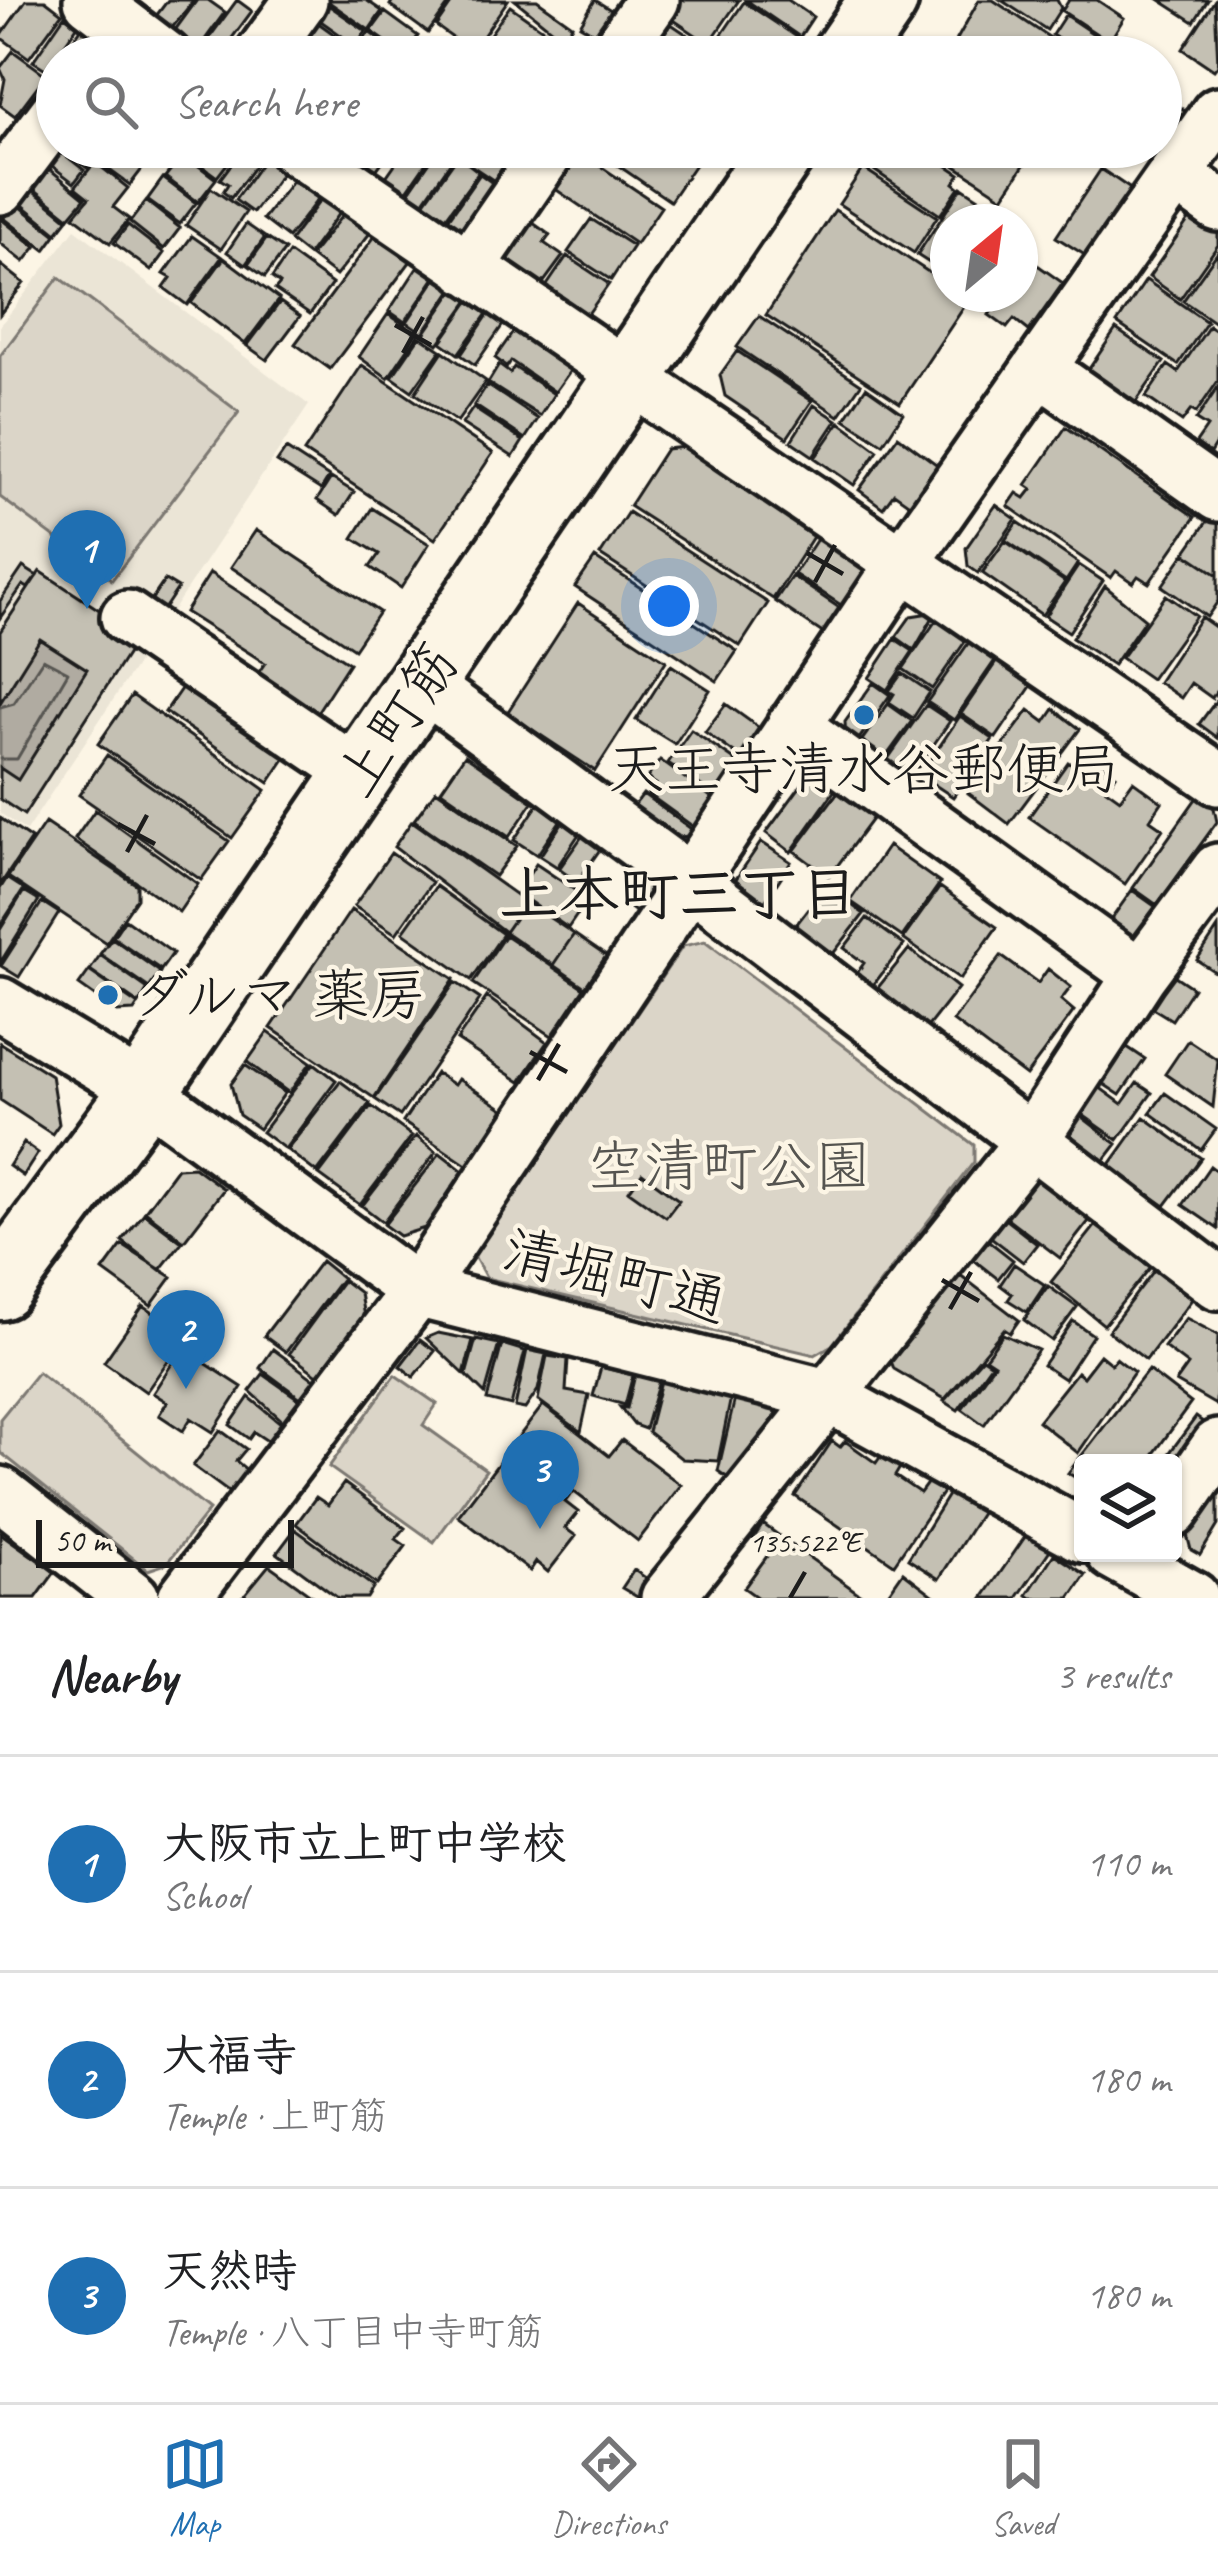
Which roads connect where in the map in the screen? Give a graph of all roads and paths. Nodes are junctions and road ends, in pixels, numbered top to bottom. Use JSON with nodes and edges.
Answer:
{"nodes":[{"id":1,"x":301,"y":0,"type":"edge"},
{"id":2,"x":652,"y":0,"type":"edge"},
{"id":3,"x":884,"y":0,"type":"edge"},
{"id":4,"x":275,"y":36,"type":"edge"},
{"id":5,"x":627,"y":36,"type":"edge"},
{"id":6,"x":859,"y":36,"type":"edge"},
{"id":7,"x":1218,"y":113,"type":"edge"},
{"id":8,"x":36,"y":140,"type":"edge"},
{"id":9,"x":1182,"y":167,"type":"edge"},
{"id":10,"x":323,"y":168,"type":"edge"},
{"id":11,"x":537,"y":168,"type":"edge"},
{"id":12,"x":770,"y":168,"type":"edge"},
{"id":13,"x":1181,"y":168,"type":"edge"},
{"id":14,"x":1176,"y":176,"type":"junction"},
{"id":15,"x":0,"y":188,"type":"edge"},
{"id":16,"x":1218,"y":206,"type":"edge"},
{"id":17,"x":468,"y":268,"type":"junction"},
{"id":18,"x":1040,"y":370,"type":"junction"},
{"id":19,"x":628,"y":377,"type":"junction"},
{"id":20,"x":1218,"y":496,"type":"edge"},
{"id":21,"x":904,"y":560,"type":"junction"},
{"id":22,"x":127,"y":617,"type":"dead end"},
{"id":23,"x":422,"y":684,"type":"junction"},
{"id":24,"x":793,"y":726,"type":"junction"},
{"id":25,"x":360,"y":775,"type":"junction"},
{"id":26,"x":1218,"y":779,"type":"edge"},
{"id":27,"x":1218,"y":870,"type":"edge"},
{"id":28,"x":689,"y":880,"type":"junction"},
{"id":29,"x":1140,"y":975,"type":"junction"},
{"id":30,"x":0,"y":1004,"type":"edge"},
{"id":31,"x":144,"y":1091,"type":"junction"},
{"id":32,"x":1030,"y":1143,"type":"junction"},
{"id":33,"x":1218,"y":1283,"type":"edge"},
{"id":34,"x":0,"y":1286,"type":"edge"},
{"id":35,"x":417,"y":1291,"type":"junction"},
{"id":36,"x":826,"y":1395,"type":"junction"},
{"id":37,"x":1218,"y":1445,"type":"edge"},
{"id":38,"x":0,"y":1492,"type":"edge"},
{"id":39,"x":1182,"y":1497,"type":"edge"},
{"id":40,"x":1074,"y":1531,"type":"edge"},
{"id":41,"x":1125,"y":1567,"type":"edge"},
{"id":42,"x":133,"y":1598,"type":"edge"},
{"id":43,"x":184,"y":1598,"type":"edge"},
{"id":44,"x":667,"y":1598,"type":"edge"},
{"id":45,"x":1192,"y":1598,"type":"edge"}],
"edges":[{"from":1,"to":4,"type":"street"},
{"from":2,"to":5,"type":"street"},
{"from":3,"to":6,"type":"main road"},
{"from":7,"to":9,"type":"street"},
{"from":8,"to":15,"type":"street"},
{"from":10,"to":17,"type":"street"},
{"from":11,"to":17,"type":"street"},
{"from":12,"to":19,"type":"main road","name":"上町筋"},
{"from":13,"to":14,"type":"street"},
{"from":14,"to":16,"type":"street"},
{"from":14,"to":18,"type":"street"},
{"from":17,"to":19,"type":"street"},
{"from":18,"to":20,"type":"street"},
{"from":18,"to":21,"type":"street"},
{"from":19,"to":21,"type":"street"},
{"from":19,"to":23,"type":"main road","name":"上町筋"},
{"from":21,"to":24,"type":"street"},
{"from":21,"to":26,"type":"street"},
{"from":22,"to":25,"type":"street"},
{"from":23,"to":25,"type":"main road","name":"上町筋"},
{"from":23,"to":28,"type":"street"},
{"from":24,"to":28,"type":"street"},
{"from":24,"to":29,"type":"street"},
{"from":25,"to":31,"type":"main road","name":"上町筋"},
{"from":27,"to":29,"type":"street"},
{"from":28,"to":32,"type":"street"},
{"from":28,"to":35,"type":"street"},
{"from":29,"to":32,"type":"street"},
{"from":30,"to":31,"type":"street","name":"清堀町通"},
{"from":31,"to":34,"type":"main road","name":"上町筋"},
{"from":31,"to":35,"type":"street","name":"清堀町通"},
{"from":32,"to":33,"type":"street"},
{"from":32,"to":36,"type":"street"},
{"from":35,"to":36,"type":"street","name":"清堀町通"},
{"from":35,"to":43,"type":"street"},
{"from":36,"to":40,"type":"street","name":"清堀町通"},
{"from":36,"to":44,"type":"street"},
{"from":37,"to":39,"type":"street"},
{"from":38,"to":42,"type":"street"},
{"from":41,"to":45,"type":"street"}]}
